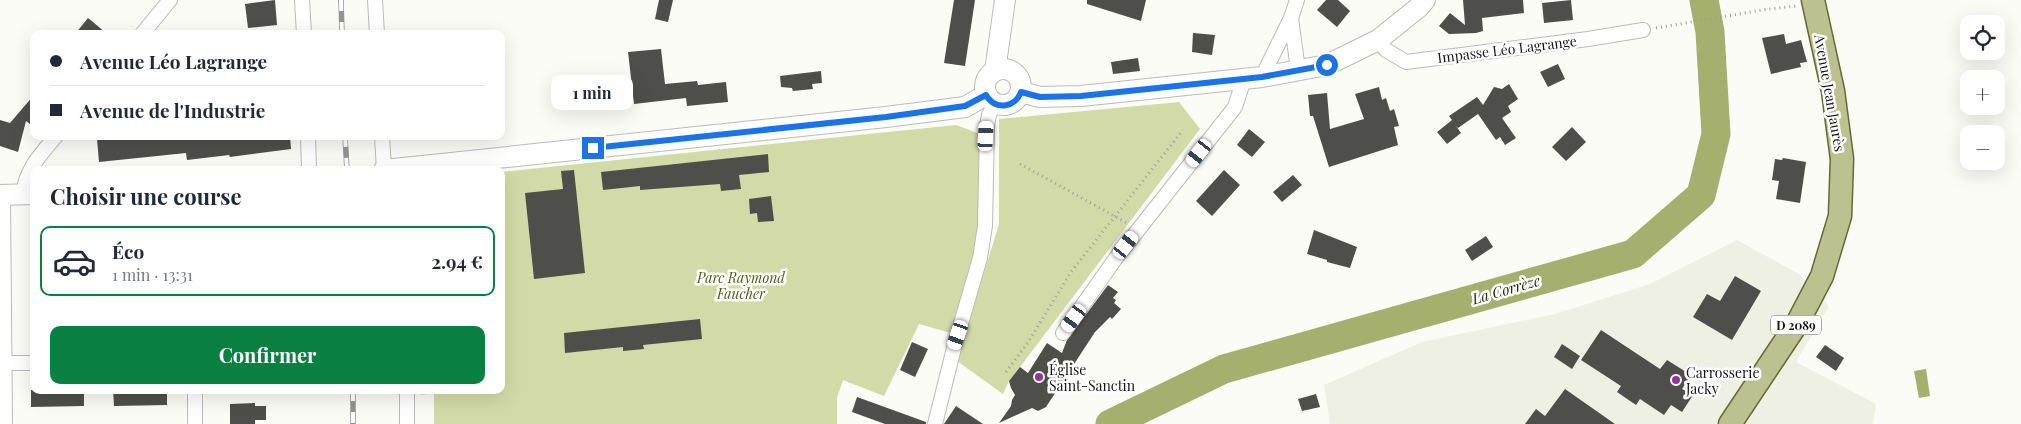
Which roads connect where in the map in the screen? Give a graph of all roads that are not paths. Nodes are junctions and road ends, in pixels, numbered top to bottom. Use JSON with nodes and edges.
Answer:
{"nodes":[{"id":1,"x":170,"y":0,"type":"edge"},
{"id":2,"x":302,"y":0,"type":"edge"},
{"id":3,"x":375,"y":0,"type":"edge"},
{"id":4,"x":1005,"y":0,"type":"edge"},
{"id":5,"x":1296,"y":0,"type":"edge"},
{"id":6,"x":1425,"y":0,"type":"edge"},
{"id":7,"x":1813,"y":2,"type":"edge"},
{"id":8,"x":1290,"y":18,"type":"junction"},
{"id":9,"x":145,"y":30,"type":"edge"},
{"id":10,"x":304,"y":30,"type":"edge"},
{"id":11,"x":377,"y":30,"type":"edge"},
{"id":12,"x":1643,"y":30,"type":"dead end"},
{"id":13,"x":1378,"y":40,"type":"junction"},
{"id":14,"x":1298,"y":70,"type":"junction"},
{"id":15,"x":995,"y":71,"type":"junction"},
{"id":16,"x":1253,"y":78,"type":"junction"},
{"id":17,"x":1021,"y":92,"type":"junction"},
{"id":18,"x":991,"y":99,"type":"junction"},
{"id":19,"x":53,"y":140,"type":"edge"},
{"id":20,"x":308,"y":140,"type":"edge"},
{"id":21,"x":382,"y":140,"type":"edge"},
{"id":22,"x":32,"y":166,"type":"edge"},
{"id":23,"x":309,"y":166,"type":"edge"},
{"id":24,"x":384,"y":166,"type":"edge"},
{"id":25,"x":428,"y":166,"type":"edge"},
{"id":26,"x":30,"y":170,"type":"edge"},
{"id":27,"x":15,"y":195,"type":"edge"},
{"id":28,"x":1063,"y":333,"type":"dead end"},
{"id":29,"x":5,"y":363,"type":"junction"},
{"id":30,"x":30,"y":363,"type":"edge"},
{"id":31,"x":195,"y":394,"type":"edge"},
{"id":32,"x":407,"y":394,"type":"edge"},
{"id":33,"x":5,"y":424,"type":"edge"},
{"id":34,"x":195,"y":424,"type":"edge"},
{"id":35,"x":407,"y":424,"type":"edge"},
{"id":36,"x":935,"y":424,"type":"edge"},
{"id":37,"x":1730,"y":424,"type":"edge"}],
"edges":[{"from":1,"to":9,"type":"street"},
{"from":2,"to":10,"type":"street"},
{"from":3,"to":11,"type":"street"},
{"from":4,"to":15,"type":"main road"},
{"from":5,"to":8,"type":"street"},
{"from":6,"to":13,"type":"main road"},
{"from":7,"to":37,"type":"main road","name":"Avenue Jean Jaurès","number":"D 2089"},
{"from":8,"to":14,"type":"street"},
{"from":8,"to":16,"type":"street"},
{"from":12,"to":13,"type":"street","name":"Impasse Léo Lagrange"},
{"from":13,"to":14,"type":"main road"},
{"from":14,"to":16,"type":"main road"},
{"from":15,"to":17,"type":"main road"},
{"from":15,"to":18,"type":"main road"},
{"from":16,"to":17,"type":"main road"},
{"from":16,"to":28,"type":"street"},
{"from":17,"to":18,"type":"main road"},
{"from":18,"to":25,"type":"main road"},
{"from":18,"to":36,"type":"street"},
{"from":19,"to":22,"type":"street"},
{"from":20,"to":23,"type":"street"},
{"from":21,"to":24,"type":"street"},
{"from":26,"to":27,"type":"street"},
{"from":27,"to":29,"type":"street"},
{"from":29,"to":30,"type":"street"},
{"from":29,"to":33,"type":"street"},
{"from":31,"to":34,"type":"street"},
{"from":32,"to":35,"type":"street"}]}
